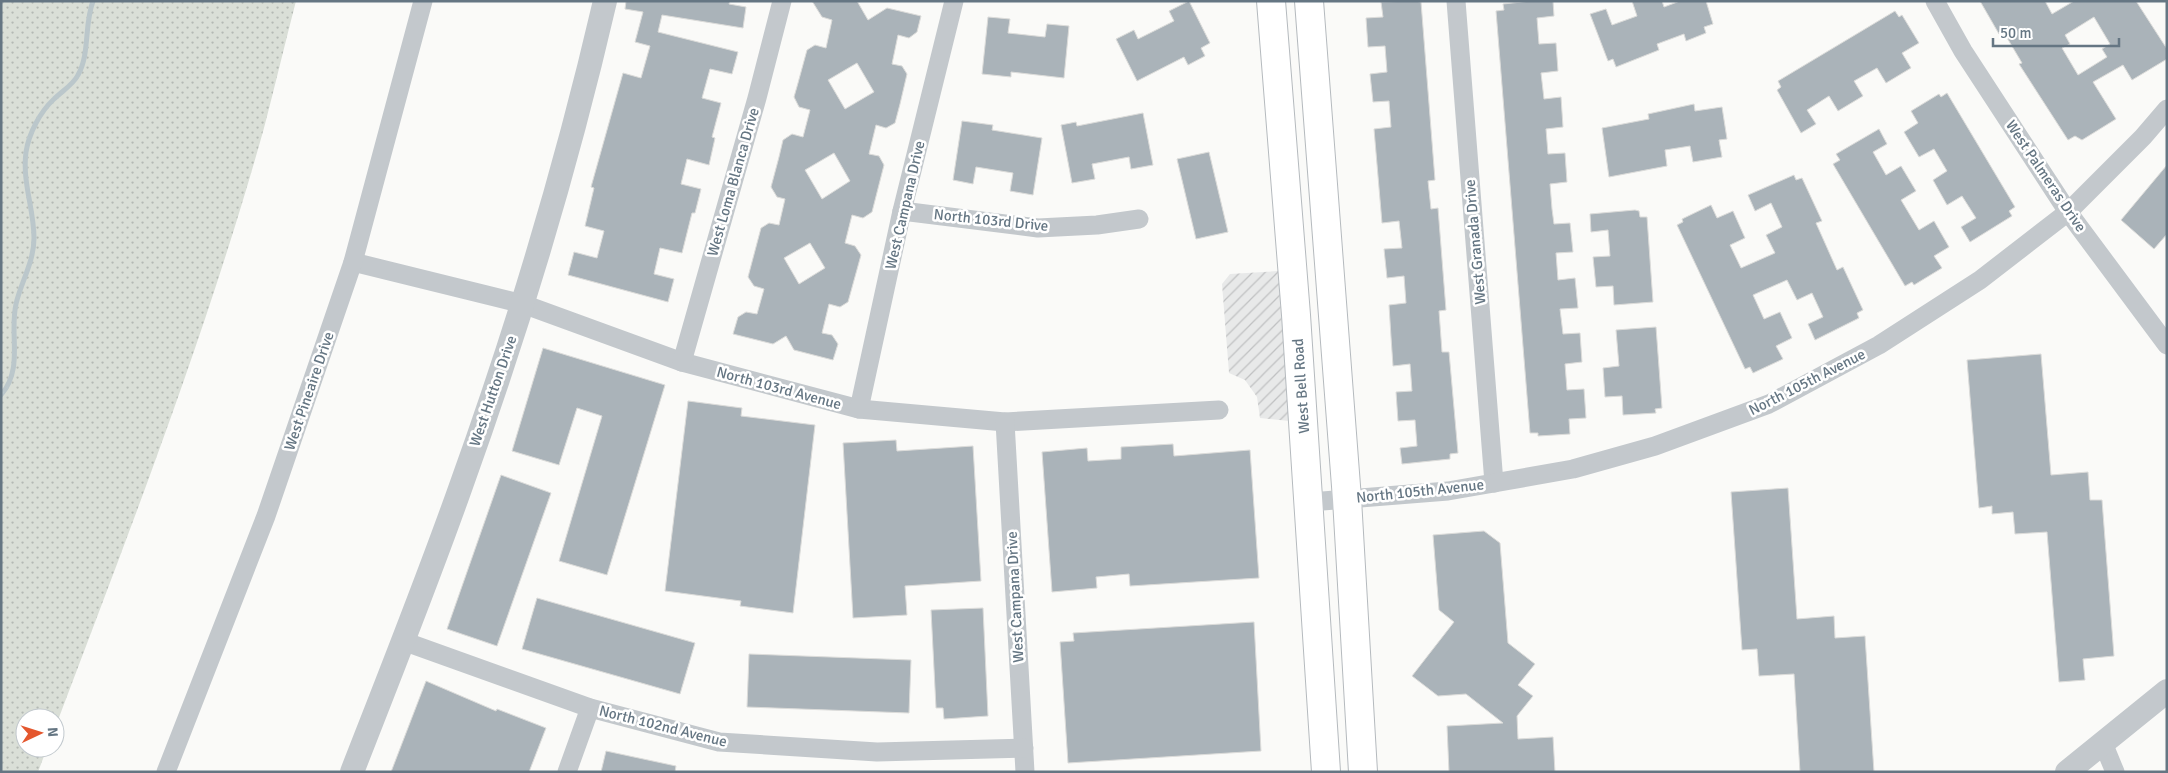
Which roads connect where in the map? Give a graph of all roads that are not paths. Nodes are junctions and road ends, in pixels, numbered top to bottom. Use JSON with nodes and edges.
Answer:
{"nodes":[{"id":1,"x":423,"y":1,"type":"edge"},
{"id":2,"x":605,"y":1,"type":"edge"},
{"id":3,"x":782,"y":1,"type":"edge"},
{"id":4,"x":954,"y":1,"type":"edge"},
{"id":5,"x":1271,"y":1,"type":"edge"},
{"id":6,"x":1309,"y":1,"type":"edge"},
{"id":7,"x":1456,"y":1,"type":"edge"},
{"id":8,"x":1935,"y":1,"type":"edge"},
{"id":9,"x":2167,"y":109,"type":"edge"},
{"id":10,"x":902,"y":211,"type":"junction"},
{"id":11,"x":2068,"y":212,"type":"junction"},
{"id":12,"x":1139,"y":219,"type":"dead end"},
{"id":13,"x":353,"y":262,"type":"junction"},
{"id":14,"x":523,"y":304,"type":"junction"},
{"id":15,"x":2167,"y":344,"type":"edge"},
{"id":16,"x":682,"y":362,"type":"junction"},
{"id":17,"x":860,"y":409,"type":"junction"},
{"id":18,"x":1219,"y":410,"type":"dead end"},
{"id":19,"x":1005,"y":422,"type":"junction"},
{"id":20,"x":1494,"y":483,"type":"junction"},
{"id":21,"x":1347,"y":499,"type":"junction"},
{"id":22,"x":1310,"y":502,"type":"junction"},
{"id":23,"x":403,"y":641,"type":"junction"},
{"id":24,"x":2167,"y":691,"type":"edge"},
{"id":25,"x":590,"y":708,"type":"junction"},
{"id":26,"x":2103,"y":744,"type":"junction"},
{"id":27,"x":1024,"y":748,"type":"junction"},
{"id":28,"x":166,"y":772,"type":"edge"},
{"id":29,"x":352,"y":772,"type":"edge"},
{"id":30,"x":567,"y":772,"type":"edge"},
{"id":31,"x":1025,"y":772,"type":"edge"},
{"id":32,"x":1326,"y":772,"type":"edge"},
{"id":33,"x":1363,"y":772,"type":"edge"},
{"id":34,"x":2067,"y":772,"type":"edge"},
{"id":35,"x":2115,"y":772,"type":"edge"}],
"edges":[{"from":1,"to":13,"type":"street","name":"West Pineaire Drive"},
{"from":2,"to":14,"type":"street","name":"West Hutton Drive"},
{"from":3,"to":16,"type":"street","name":"West Loma Blanca Drive"},
{"from":4,"to":10,"type":"street","name":"West Campana Drive"},
{"from":5,"to":22,"type":"main road","name":"West Bell Road"},
{"from":6,"to":21,"type":"main road"},
{"from":7,"to":20,"type":"street","name":"West Granada Drive"},
{"from":8,"to":11,"type":"street","name":"West Palmeras Drive"},
{"from":9,"to":11,"type":"street","name":"North 105th Avenue"},
{"from":10,"to":12,"type":"street","name":"North 103rd Drive"},
{"from":10,"to":17,"type":"street","name":"West Campana Drive"},
{"from":11,"to":15,"type":"street","name":"West Palmeras Drive"},
{"from":11,"to":20,"type":"street","name":"North 105th Avenue"},
{"from":13,"to":14,"type":"street","name":"North 103rd Avenue"},
{"from":13,"to":28,"type":"street","name":"West Pineaire Drive"},
{"from":14,"to":16,"type":"street","name":"North 103rd Avenue"},
{"from":14,"to":23,"type":"street","name":"West Hutton Drive"},
{"from":16,"to":17,"type":"street","name":"North 103rd Avenue"},
{"from":17,"to":19,"type":"street","name":"North 103rd Avenue"},
{"from":18,"to":19,"type":"street","name":"North 103rd Avenue"},
{"from":19,"to":27,"type":"street","name":"West Campana Drive"},
{"from":20,"to":21,"type":"street","name":"North 105th Avenue"},
{"from":21,"to":22,"type":"street","name":"North 105th Avenue"},
{"from":21,"to":33,"type":"main road"},
{"from":22,"to":32,"type":"main road","name":"West Bell Road"},
{"from":23,"to":25,"type":"street","name":"North 102nd Avenue"},
{"from":23,"to":29,"type":"street","name":"West Hutton Drive"},
{"from":24,"to":26,"type":"street"},
{"from":25,"to":27,"type":"street","name":"North 102nd Avenue"},
{"from":25,"to":30,"type":"street"},
{"from":26,"to":34,"type":"street"},
{"from":26,"to":35,"type":"street"},
{"from":27,"to":31,"type":"street","name":"West Campana Drive"}]}
